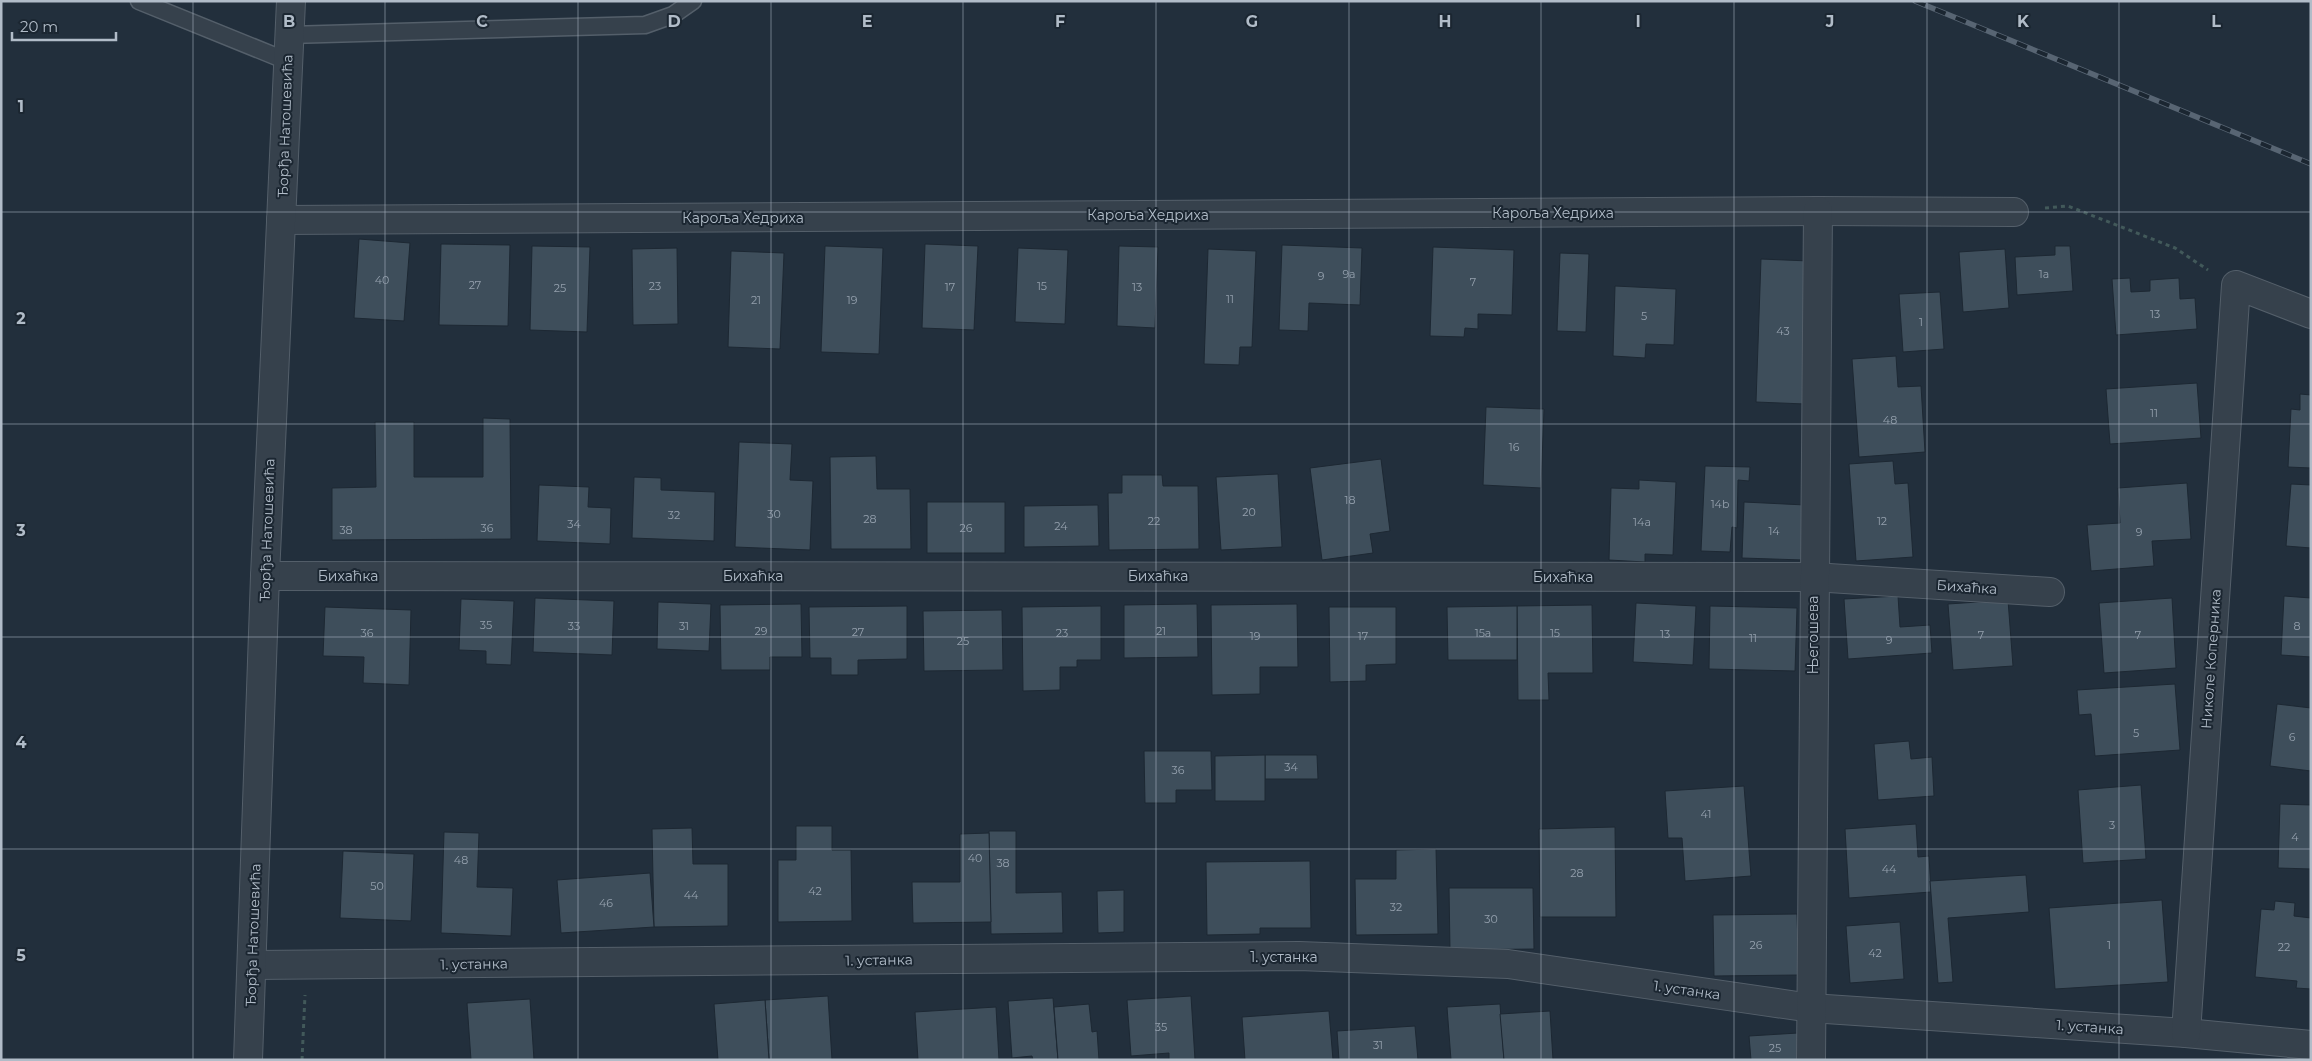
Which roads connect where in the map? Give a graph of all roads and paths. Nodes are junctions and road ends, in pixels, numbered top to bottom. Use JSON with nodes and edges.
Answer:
{"nodes":[{"id":1,"x":139,"y":1,"type":"edge"},
{"id":2,"x":291,"y":1,"type":"edge"},
{"id":3,"x":693,"y":1,"type":"edge"},
{"id":4,"x":288,"y":48,"type":"junction"},
{"id":5,"x":1818,"y":211,"type":"junction"},
{"id":6,"x":2014,"y":212,"type":"joint"},
{"id":7,"x":281,"y":220,"type":"junction"},
{"id":8,"x":2208,"y":270,"type":"dead end"},
{"id":9,"x":2311,"y":314,"type":"edge"},
{"id":10,"x":265,"y":576,"type":"junction"},
{"id":11,"x":1813,"y":577,"type":"junction"},
{"id":12,"x":2050,"y":592,"type":"dead end"},
{"id":13,"x":252,"y":965,"type":"junction"},
{"id":14,"x":306,"y":966,"type":"junction"},
{"id":15,"x":1811,"y":1008,"type":"junction"},
{"id":16,"x":2186,"y":1033,"type":"junction"},
{"id":17,"x":2311,"y":1044,"type":"edge"},
{"id":18,"x":248,"y":1060,"type":"edge"},
{"id":19,"x":302,"y":1060,"type":"edge"},
{"id":20,"x":1811,"y":1060,"type":"edge"}],
"edges":[{"from":1,"to":4,"type":"lane"},
{"from":2,"to":4,"type":"street","name":"Ђорђа Натошевића"},
{"from":3,"to":4,"type":"lane"},
{"from":4,"to":7,"type":"street","name":"Ђорђа Натошевића"},
{"from":5,"to":6,"type":"street","name":"Кароља Хедриха"},
{"from":5,"to":7,"type":"street","name":"Кароља Хедриха"},
{"from":5,"to":11,"type":"street","name":"Његошева"},
{"from":6,"to":8,"type":"path"},
{"from":7,"to":10,"type":"street","name":"Ђорђа Натошевића"},
{"from":9,"to":16,"type":"street","name":"Николе Коперника"},
{"from":10,"to":11,"type":"street","name":"Бихаћка"},
{"from":10,"to":13,"type":"street","name":"Ђорђа Натошевића"},
{"from":11,"to":12,"type":"street","name":"Бихаћка"},
{"from":11,"to":15,"type":"street","name":"Његошева"},
{"from":13,"to":14,"type":"street","name":"1. устанка"},
{"from":13,"to":18,"type":"street","name":"Ђорђа Натошевића"},
{"from":14,"to":15,"type":"street","name":"1. устанка"},
{"from":14,"to":19,"type":"path"},
{"from":15,"to":16,"type":"street","name":"1. устанка"},
{"from":15,"to":20,"type":"street","name":"Његошева"},
{"from":16,"to":17,"type":"street","name":"1. устанка"}]}
